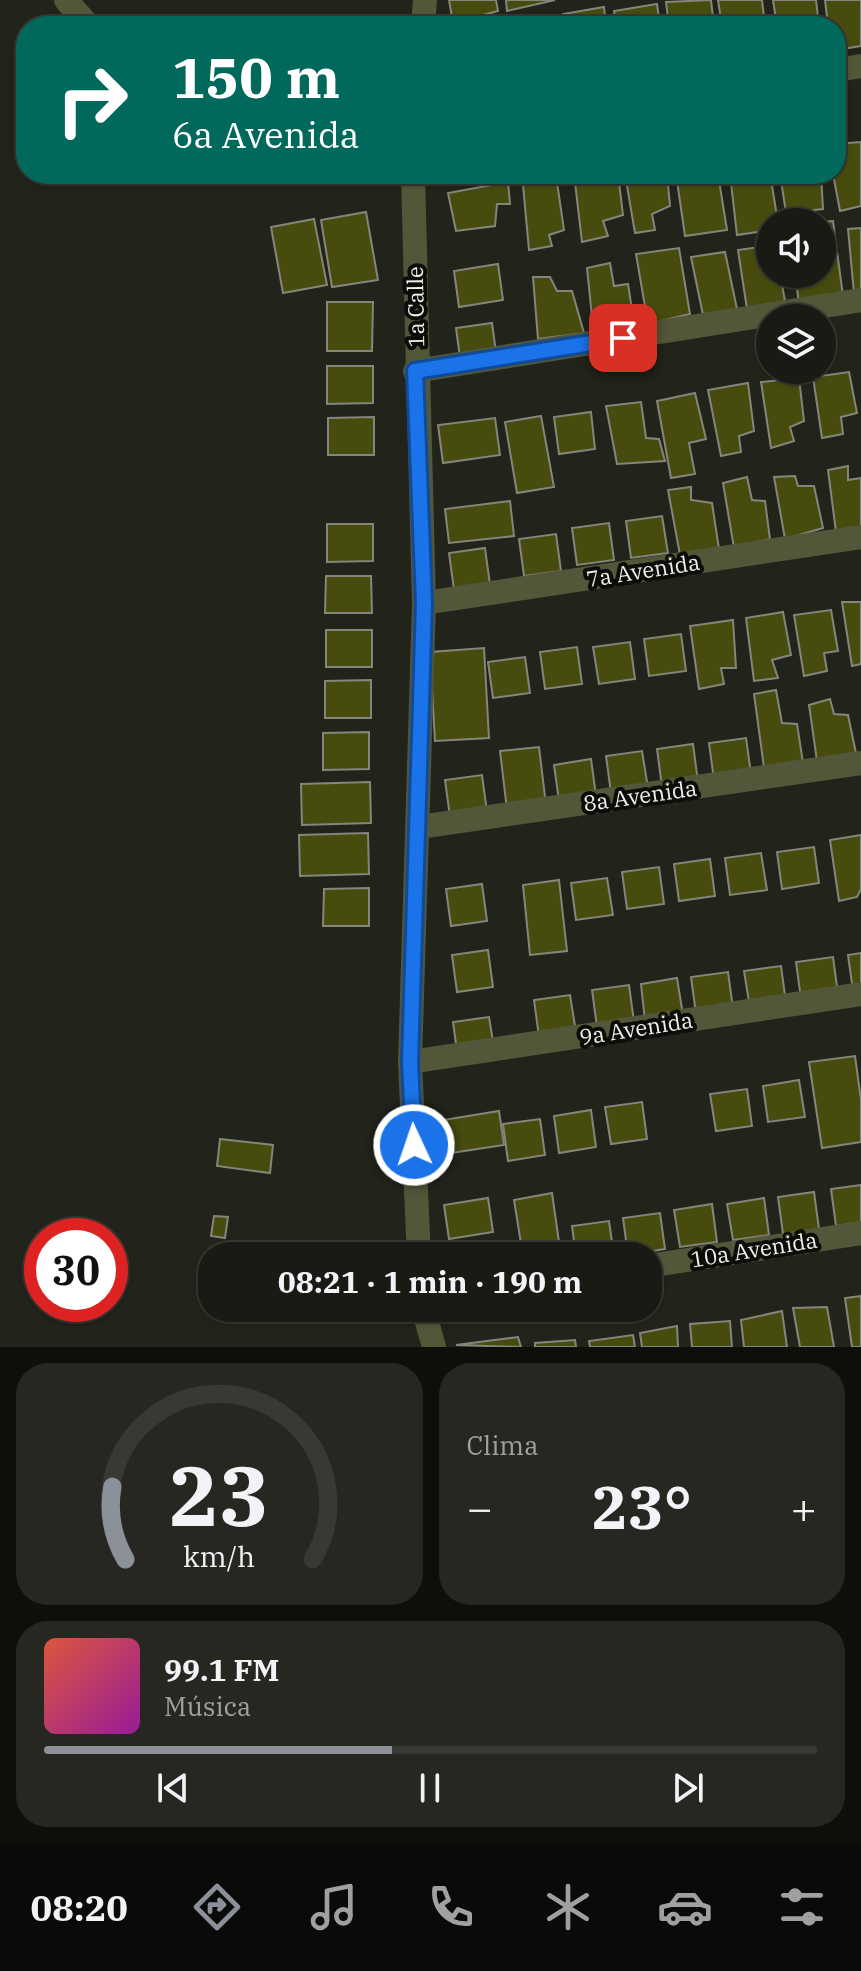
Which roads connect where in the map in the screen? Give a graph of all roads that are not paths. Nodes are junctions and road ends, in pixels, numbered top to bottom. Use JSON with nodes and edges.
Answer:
{"nodes":[{"id":1,"x":66,"y":0,"type":"edge"},
{"id":2,"x":80,"y":16,"type":"edge"},
{"id":3,"x":413,"y":184,"type":"edge"},
{"id":4,"x":861,"y":300,"type":"edge"},
{"id":5,"x":415,"y":371,"type":"junction"},
{"id":6,"x":861,"y":537,"type":"edge"},
{"id":7,"x":424,"y":603,"type":"junction"},
{"id":8,"x":861,"y":763,"type":"edge"},
{"id":9,"x":419,"y":827,"type":"junction"},
{"id":10,"x":861,"y":994,"type":"edge"},
{"id":11,"x":410,"y":1062,"type":"junction"},
{"id":12,"x":861,"y":1233,"type":"edge"},
{"id":13,"x":418,"y":1242,"type":"edge"},
{"id":14,"x":662,"y":1264,"type":"edge"},
{"id":15,"x":427,"y":1322,"type":"edge"},
{"id":16,"x":434,"y":1347,"type":"edge"}],
"edges":[{"from":1,"to":2,"type":"street"},
{"from":3,"to":5,"type":"street","name":"1a Calle"},
{"from":4,"to":5,"type":"street"},
{"from":5,"to":7,"type":"street","name":"1a Calle"},
{"from":6,"to":7,"type":"street","name":"7a Avenida"},
{"from":7,"to":9,"type":"street","name":"1a Calle"},
{"from":8,"to":9,"type":"street","name":"8a Avenida"},
{"from":9,"to":11,"type":"street","name":"1a Calle"},
{"from":10,"to":11,"type":"street","name":"9a Avenida"},
{"from":11,"to":13,"type":"street","name":"1a Calle"},
{"from":12,"to":14,"type":"street","name":"10a Avenida"},
{"from":15,"to":16,"type":"street"}]}
